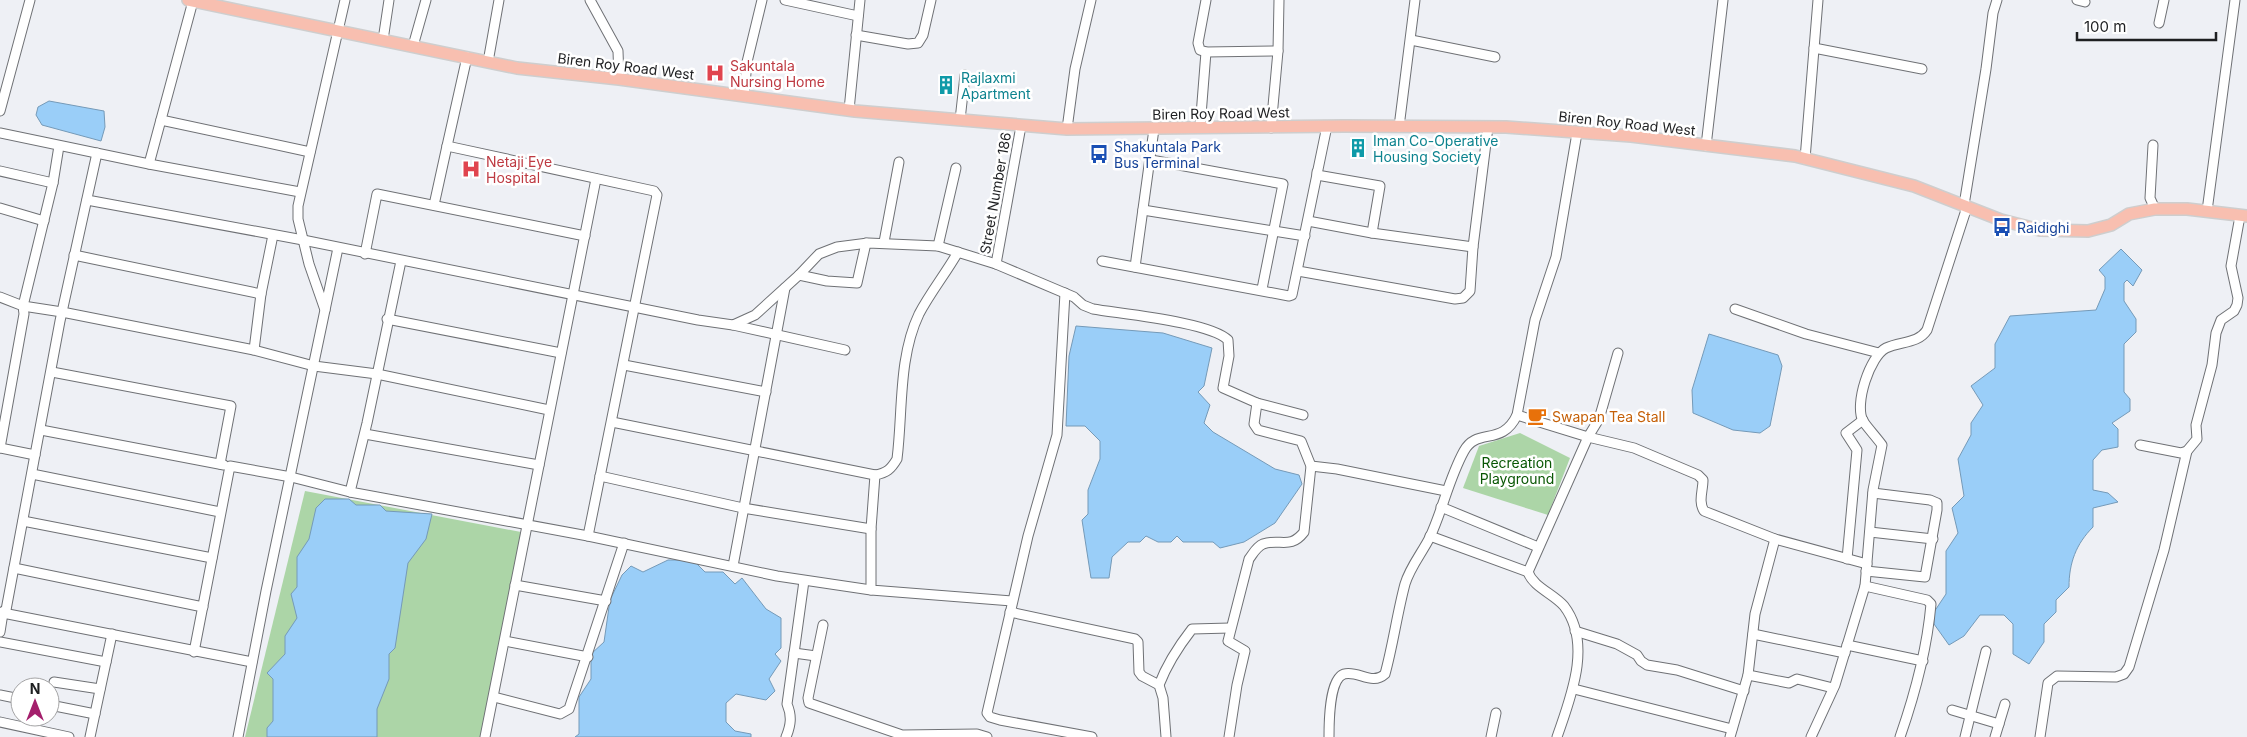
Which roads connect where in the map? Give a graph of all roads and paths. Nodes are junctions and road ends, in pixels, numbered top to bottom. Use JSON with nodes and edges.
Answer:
{"nodes":[{"id":1,"x":30,"y":0,"type":"edge"},
{"id":2,"x":345,"y":0,"type":"edge"},
{"id":3,"x":389,"y":0,"type":"edge"},
{"id":4,"x":426,"y":0,"type":"edge"},
{"id":5,"x":499,"y":0,"type":"edge"},
{"id":6,"x":590,"y":0,"type":"edge"},
{"id":7,"x":762,"y":0,"type":"edge"},
{"id":8,"x":784,"y":0,"type":"edge"},
{"id":9,"x":860,"y":0,"type":"edge"},
{"id":10,"x":931,"y":0,"type":"edge"},
{"id":11,"x":1091,"y":0,"type":"edge"},
{"id":12,"x":1206,"y":0,"type":"edge"},
{"id":13,"x":1279,"y":0,"type":"edge"},
{"id":14,"x":1415,"y":0,"type":"edge"},
{"id":15,"x":1723,"y":0,"type":"edge"},
{"id":16,"x":1818,"y":0,"type":"edge"},
{"id":17,"x":1996,"y":0,"type":"edge"},
{"id":18,"x":2164,"y":0,"type":"edge"},
{"id":19,"x":2236,"y":0,"type":"edge"},
{"id":20,"x":191,"y":1,"type":"edge"},
{"id":21,"x":858,"y":16,"type":"junction"},
{"id":22,"x":2159,"y":23,"type":"dead end"},
{"id":23,"x":338,"y":31,"type":"junction"},
{"id":24,"x":856,"y":35,"type":"junction"},
{"id":25,"x":383,"y":40,"type":"junction"},
{"id":26,"x":1411,"y":40,"type":"junction"},
{"id":27,"x":413,"y":46,"type":"junction"},
{"id":28,"x":1814,"y":48,"type":"junction"},
{"id":29,"x":1278,"y":51,"type":"junction"},
{"id":30,"x":1206,"y":52,"type":"junction"},
{"id":31,"x":467,"y":57,"type":"junction"},
{"id":32,"x":1495,"y":57,"type":"dead end"},
{"id":33,"x":488,"y":62,"type":"junction"},
{"id":34,"x":1922,"y":69,"type":"dead end"},
{"id":35,"x":965,"y":75,"type":"dead end"},
{"id":36,"x":620,"y":79,"type":"junction"},
{"id":37,"x":744,"y":95,"type":"junction"},
{"id":38,"x":849,"y":110,"type":"junction"},
{"id":39,"x":0,"y":111,"type":"edge"},
{"id":40,"x":161,"y":120,"type":"junction"},
{"id":41,"x":960,"y":120,"type":"junction"},
{"id":42,"x":1021,"y":126,"type":"junction"},
{"id":43,"x":1327,"y":126,"type":"junction"},
{"id":44,"x":1398,"y":127,"type":"junction"},
{"id":45,"x":1488,"y":127,"type":"junction"},
{"id":46,"x":1200,"y":128,"type":"junction"},
{"id":47,"x":1271,"y":128,"type":"junction"},
{"id":48,"x":1067,"y":129,"type":"junction"},
{"id":49,"x":1154,"y":129,"type":"junction"},
{"id":50,"x":0,"y":133,"type":"edge"},
{"id":51,"x":1576,"y":133,"type":"junction"},
{"id":52,"x":2153,"y":145,"type":"dead end"},
{"id":53,"x":60,"y":146,"type":"junction"},
{"id":54,"x":447,"y":146,"type":"junction"},
{"id":55,"x":1706,"y":146,"type":"junction"},
{"id":56,"x":310,"y":152,"type":"junction"},
{"id":57,"x":97,"y":153,"type":"junction"},
{"id":58,"x":1805,"y":159,"type":"junction"},
{"id":59,"x":1151,"y":160,"type":"junction"},
{"id":60,"x":899,"y":162,"type":"dead end"},
{"id":61,"x":149,"y":164,"type":"junction"},
{"id":62,"x":956,"y":168,"type":"dead end"},
{"id":63,"x":0,"y":171,"type":"edge"},
{"id":64,"x":1317,"y":172,"type":"junction"},
{"id":65,"x":596,"y":179,"type":"junction"},
{"id":66,"x":53,"y":183,"type":"junction"},
{"id":67,"x":300,"y":192,"type":"junction"},
{"id":68,"x":87,"y":200,"type":"junction"},
{"id":69,"x":434,"y":205,"type":"junction"},
{"id":70,"x":1965,"y":206,"type":"junction"},
{"id":71,"x":0,"y":208,"type":"edge"},
{"id":72,"x":2154,"y":209,"type":"junction"},
{"id":73,"x":1144,"y":210,"type":"junction"},
{"id":74,"x":2207,"y":211,"type":"junction"},
{"id":75,"x":2244,"y":216,"type":"edge"},
{"id":76,"x":44,"y":221,"type":"junction"},
{"id":77,"x":1308,"y":221,"type":"junction"},
{"id":78,"x":1274,"y":230,"type":"junction"},
{"id":79,"x":1372,"y":233,"type":"junction"},
{"id":80,"x":273,"y":234,"type":"junction"},
{"id":81,"x":585,"y":236,"type":"junction"},
{"id":82,"x":1305,"y":236,"type":"junction"},
{"id":83,"x":303,"y":240,"type":"junction"},
{"id":84,"x":884,"y":242,"type":"junction"},
{"id":85,"x":866,"y":243,"type":"junction"},
{"id":86,"x":938,"y":246,"type":"junction"},
{"id":87,"x":1473,"y":247,"type":"junction"},
{"id":88,"x":338,"y":248,"type":"junction"},
{"id":89,"x":958,"y":252,"type":"junction"},
{"id":90,"x":365,"y":254,"type":"junction"},
{"id":91,"x":74,"y":255,"type":"junction"},
{"id":92,"x":401,"y":261,"type":"junction"},
{"id":93,"x":1102,"y":261,"type":"dead end"},
{"id":94,"x":996,"y":264,"type":"junction"},
{"id":95,"x":1135,"y":267,"type":"junction"},
{"id":96,"x":1298,"y":271,"type":"junction"},
{"id":97,"x":799,"y":275,"type":"junction"},
{"id":98,"x":785,"y":287,"type":"junction"},
{"id":99,"x":1262,"y":289,"type":"junction"},
{"id":100,"x":1065,"y":293,"type":"junction"},
{"id":101,"x":261,"y":294,"type":"junction"},
{"id":102,"x":574,"y":294,"type":"junction"},
{"id":103,"x":0,"y":297,"type":"edge"},
{"id":104,"x":23,"y":306,"type":"junction"},
{"id":105,"x":635,"y":308,"type":"junction"},
{"id":106,"x":1735,"y":309,"type":"dead end"},
{"id":107,"x":325,"y":310,"type":"junction"},
{"id":108,"x":62,"y":312,"type":"junction"},
{"id":109,"x":387,"y":319,"type":"junction"},
{"id":110,"x":733,"y":325,"type":"junction"},
{"id":111,"x":776,"y":335,"type":"junction"},
{"id":112,"x":254,"y":350,"type":"junction"},
{"id":113,"x":845,"y":350,"type":"dead end"},
{"id":114,"x":1618,"y":352,"type":"dead end"},
{"id":115,"x":562,"y":353,"type":"junction"},
{"id":116,"x":1879,"y":353,"type":"junction"},
{"id":117,"x":624,"y":365,"type":"junction"},
{"id":118,"x":314,"y":366,"type":"junction"},
{"id":119,"x":52,"y":372,"type":"junction"},
{"id":120,"x":377,"y":374,"type":"junction"},
{"id":121,"x":766,"y":392,"type":"junction"},
{"id":122,"x":1257,"y":403,"type":"junction"},
{"id":123,"x":549,"y":410,"type":"junction"},
{"id":124,"x":1303,"y":415,"type":"dead end"},
{"id":125,"x":1517,"y":415,"type":"junction"},
{"id":126,"x":3,"y":419,"type":"edge"},
{"id":127,"x":1863,"y":420,"type":"junction"},
{"id":128,"x":612,"y":422,"type":"junction"},
{"id":129,"x":41,"y":430,"type":"junction"},
{"id":130,"x":364,"y":434,"type":"junction"},
{"id":131,"x":1588,"y":437,"type":"junction"},
{"id":132,"x":2140,"y":445,"type":"dead end"},
{"id":133,"x":0,"y":448,"type":"edge"},
{"id":134,"x":754,"y":450,"type":"junction"},
{"id":135,"x":2187,"y":451,"type":"junction"},
{"id":136,"x":35,"y":455,"type":"junction"},
{"id":137,"x":220,"y":464,"type":"junction"},
{"id":138,"x":539,"y":465,"type":"junction"},
{"id":139,"x":230,"y":466,"type":"junction"},
{"id":140,"x":1311,"y":466,"type":"junction"},
{"id":141,"x":32,"y":474,"type":"junction"},
{"id":142,"x":875,"y":475,"type":"junction"},
{"id":143,"x":600,"y":476,"type":"junction"},
{"id":144,"x":290,"y":477,"type":"junction"},
{"id":145,"x":1446,"y":491,"type":"junction"},
{"id":146,"x":350,"y":492,"type":"junction"},
{"id":147,"x":1873,"y":493,"type":"junction"},
{"id":148,"x":1441,"y":507,"type":"junction"},
{"id":149,"x":743,"y":508,"type":"junction"},
{"id":150,"x":220,"y":512,"type":"junction"},
{"id":151,"x":23,"y":522,"type":"junction"},
{"id":152,"x":527,"y":524,"type":"junction"},
{"id":153,"x":870,"y":529,"type":"junction"},
{"id":154,"x":1870,"y":532,"type":"junction"},
{"id":155,"x":588,"y":536,"type":"junction"},
{"id":156,"x":1430,"y":536,"type":"junction"},
{"id":157,"x":1933,"y":539,"type":"junction"},
{"id":158,"x":1776,"y":540,"type":"junction"},
{"id":159,"x":624,"y":542,"type":"junction"},
{"id":160,"x":1538,"y":546,"type":"junction"},
{"id":161,"x":212,"y":558,"type":"junction"},
{"id":162,"x":1847,"y":559,"type":"junction"},
{"id":163,"x":733,"y":566,"type":"junction"},
{"id":164,"x":1867,"y":567,"type":"junction"},
{"id":165,"x":14,"y":568,"type":"junction"},
{"id":166,"x":1528,"y":572,"type":"junction"},
{"id":167,"x":804,"y":581,"type":"junction"},
{"id":168,"x":516,"y":585,"type":"junction"},
{"id":169,"x":1866,"y":586,"type":"junction"},
{"id":170,"x":871,"y":590,"type":"junction"},
{"id":171,"x":606,"y":601,"type":"junction"},
{"id":172,"x":1012,"y":601,"type":"junction"},
{"id":173,"x":203,"y":607,"type":"junction"},
{"id":174,"x":1010,"y":612,"type":"junction"},
{"id":175,"x":1,"y":613,"type":"edge"},
{"id":176,"x":823,"y":625,"type":"dead end"},
{"id":177,"x":1230,"y":628,"type":"junction"},
{"id":178,"x":1575,"y":631,"type":"junction"},
{"id":179,"x":0,"y":632,"type":"edge"},
{"id":180,"x":112,"y":634,"type":"junction"},
{"id":181,"x":1753,"y":634,"type":"junction"},
{"id":182,"x":505,"y":641,"type":"junction"},
{"id":183,"x":0,"y":642,"type":"edge"},
{"id":184,"x":1846,"y":649,"type":"junction"},
{"id":185,"x":1986,"y":650,"type":"dead end"},
{"id":186,"x":194,"y":652,"type":"junction"},
{"id":187,"x":794,"y":653,"type":"junction"},
{"id":188,"x":816,"y":656,"type":"junction"},
{"id":189,"x":588,"y":657,"type":"junction"},
{"id":190,"x":1923,"y":661,"type":"junction"},
{"id":191,"x":106,"y":662,"type":"junction"},
{"id":192,"x":252,"y":662,"type":"junction"},
{"id":193,"x":1748,"y":675,"type":"junction"},
{"id":194,"x":60,"y":683,"type":"edge"},
{"id":195,"x":1159,"y":685,"type":"junction"},
{"id":196,"x":1834,"y":688,"type":"junction"},
{"id":197,"x":100,"y":689,"type":"junction"},
{"id":198,"x":1574,"y":689,"type":"junction"},
{"id":199,"x":1744,"y":690,"type":"junction"},
{"id":200,"x":494,"y":697,"type":"junction"},
{"id":201,"x":2004,"y":704,"type":"dead end"},
{"id":202,"x":60,"y":707,"type":"edge"},
{"id":203,"x":1952,"y":710,"type":"dead end"},
{"id":204,"x":1496,"y":713,"type":"dead end"},
{"id":205,"x":95,"y":714,"type":"junction"},
{"id":206,"x":1971,"y":715,"type":"junction"},
{"id":207,"x":0,"y":722,"type":"edge"},
{"id":208,"x":1999,"y":724,"type":"junction"},
{"id":209,"x":1731,"y":733,"type":"edge"},
{"id":210,"x":902,"y":736,"type":"edge"},
{"id":211,"x":69,"y":737,"type":"edge"},
{"id":212,"x":90,"y":737,"type":"edge"},
{"id":213,"x":238,"y":737,"type":"edge"},
{"id":214,"x":485,"y":737,"type":"edge"},
{"id":215,"x":786,"y":737,"type":"edge"},
{"id":216,"x":987,"y":737,"type":"edge"},
{"id":217,"x":1092,"y":737,"type":"edge"},
{"id":218,"x":1166,"y":737,"type":"edge"},
{"id":219,"x":1229,"y":737,"type":"edge"},
{"id":220,"x":1329,"y":737,"type":"edge"},
{"id":221,"x":1493,"y":737,"type":"edge"},
{"id":222,"x":1557,"y":737,"type":"edge"},
{"id":223,"x":1811,"y":737,"type":"edge"},
{"id":224,"x":1900,"y":737,"type":"edge"},
{"id":225,"x":1965,"y":737,"type":"edge"},
{"id":226,"x":1995,"y":737,"type":"edge"},
{"id":227,"x":2040,"y":737,"type":"edge"}],
"edges":[{"from":1,"to":39,"type":"street"},
{"from":2,"to":23,"type":"street"},
{"from":3,"to":25,"type":"street"},
{"from":4,"to":27,"type":"street"},
{"from":5,"to":33,"type":"street"},
{"from":6,"to":36,"type":"street"},
{"from":7,"to":37,"type":"street"},
{"from":8,"to":21,"type":"street"},
{"from":9,"to":21,"type":"street"},
{"from":10,"to":24,"type":"street"},
{"from":11,"to":48,"type":"street"},
{"from":12,"to":30,"type":"street"},
{"from":13,"to":29,"type":"street"},
{"from":14,"to":26,"type":"street"},
{"from":15,"to":55,"type":"street"},
{"from":16,"to":28,"type":"street"},
{"from":17,"to":70,"type":"street"},
{"from":18,"to":22,"type":"street"},
{"from":19,"to":74,"type":"street"},
{"from":20,"to":23,"type":"main road","name":"Biren Roy Road West"},
{"from":20,"to":40,"type":"street"},
{"from":21,"to":24,"type":"street"},
{"from":23,"to":25,"type":"main road","name":"Biren Roy Road West"},
{"from":23,"to":56,"type":"street"},
{"from":24,"to":38,"type":"street"},
{"from":25,"to":27,"type":"main road","name":"Biren Roy Road West"},
{"from":26,"to":32,"type":"street"},
{"from":26,"to":44,"type":"street"},
{"from":27,"to":31,"type":"main road","name":"Biren Roy Road West"},
{"from":28,"to":34,"type":"street"},
{"from":28,"to":58,"type":"street"},
{"from":29,"to":30,"type":"street"},
{"from":29,"to":47,"type":"street"},
{"from":30,"to":46,"type":"street"},
{"from":31,"to":33,"type":"main road","name":"Biren Roy Road West"},
{"from":31,"to":54,"type":"street"},
{"from":33,"to":36,"type":"main road","name":"Biren Roy Road West"},
{"from":35,"to":41,"type":"street"},
{"from":36,"to":37,"type":"main road","name":"Biren Roy Road West"},
{"from":37,"to":38,"type":"main road","name":"Biren Roy Road West"},
{"from":38,"to":41,"type":"main road","name":"Biren Roy Road West"},
{"from":40,"to":56,"type":"street"},
{"from":40,"to":61,"type":"street"},
{"from":41,"to":42,"type":"main road","name":"Biren Roy Road West"},
{"from":42,"to":48,"type":"main road","name":"Biren Roy Road West"},
{"from":42,"to":94,"type":"street","name":"Street Number 186"},
{"from":43,"to":44,"type":"main road","name":"Biren Roy Road West"},
{"from":43,"to":47,"type":"main road","name":"Biren Roy Road West"},
{"from":43,"to":64,"type":"street"},
{"from":44,"to":45,"type":"main road","name":"Biren Roy Road West"},
{"from":45,"to":51,"type":"main road","name":"Biren Roy Road West"},
{"from":45,"to":87,"type":"street"},
{"from":46,"to":47,"type":"main road","name":"Biren Roy Road West"},
{"from":46,"to":49,"type":"main road","name":"Biren Roy Road West"},
{"from":48,"to":49,"type":"main road","name":"Biren Roy Road West"},
{"from":49,"to":59,"type":"street"},
{"from":50,"to":53,"type":"street"},
{"from":51,"to":55,"type":"main road","name":"Biren Roy Road West"},
{"from":51,"to":125,"type":"street"},
{"from":52,"to":72,"type":"street"},
{"from":53,"to":57,"type":"street"},
{"from":53,"to":66,"type":"street"},
{"from":54,"to":65,"type":"street"},
{"from":54,"to":69,"type":"street"},
{"from":55,"to":58,"type":"main road","name":"Biren Roy Road West"},
{"from":56,"to":67,"type":"street"},
{"from":57,"to":61,"type":"street"},
{"from":57,"to":68,"type":"street"},
{"from":58,"to":70,"type":"main road","name":"Biren Roy Road West"},
{"from":59,"to":73,"type":"street"},
{"from":59,"to":78,"type":"street"},
{"from":60,"to":84,"type":"street"},
{"from":61,"to":67,"type":"street"},
{"from":62,"to":86,"type":"street"},
{"from":63,"to":66,"type":"street"},
{"from":64,"to":77,"type":"street"},
{"from":64,"to":79,"type":"street"},
{"from":65,"to":81,"type":"street"},
{"from":65,"to":105,"type":"street"},
{"from":66,"to":76,"type":"street"},
{"from":67,"to":83,"type":"street"},
{"from":68,"to":80,"type":"street"},
{"from":68,"to":91,"type":"street"},
{"from":69,"to":81,"type":"street"},
{"from":69,"to":90,"type":"street"},
{"from":70,"to":72,"type":"main road","name":"Biren Roy Road West"},
{"from":70,"to":116,"type":"street"},
{"from":71,"to":76,"type":"street"},
{"from":72,"to":74,"type":"main road","name":"Biren Roy Road West"},
{"from":73,"to":78,"type":"street"},
{"from":73,"to":95,"type":"street"},
{"from":74,"to":75,"type":"main road","name":"Biren Roy Road West"},
{"from":75,"to":135,"type":"street"},
{"from":76,"to":104,"type":"street"},
{"from":77,"to":79,"type":"street"},
{"from":77,"to":82,"type":"street"},
{"from":78,"to":82,"type":"street"},
{"from":78,"to":99,"type":"street"},
{"from":79,"to":87,"type":"street"},
{"from":80,"to":83,"type":"street"},
{"from":80,"to":101,"type":"street"},
{"from":81,"to":102,"type":"street"},
{"from":82,"to":96,"type":"street"},
{"from":83,"to":88,"type":"street"},
{"from":83,"to":107,"type":"street"},
{"from":84,"to":85,"type":"street"},
{"from":84,"to":86,"type":"street"},
{"from":85,"to":97,"type":"street"},
{"from":85,"to":97,"type":"street"},
{"from":86,"to":89,"type":"street"},
{"from":87,"to":96,"type":"street"},
{"from":88,"to":90,"type":"street"},
{"from":88,"to":107,"type":"street"},
{"from":89,"to":94,"type":"street"},
{"from":89,"to":142,"type":"street"},
{"from":90,"to":92,"type":"street"},
{"from":91,"to":101,"type":"street"},
{"from":91,"to":108,"type":"street"},
{"from":92,"to":102,"type":"street"},
{"from":92,"to":109,"type":"street"},
{"from":93,"to":95,"type":"street"},
{"from":94,"to":100,"type":"street"},
{"from":95,"to":99,"type":"street"},
{"from":96,"to":99,"type":"street"},
{"from":97,"to":98,"type":"street"},
{"from":98,"to":110,"type":"street"},
{"from":98,"to":111,"type":"street"},
{"from":100,"to":122,"type":"street"},
{"from":100,"to":172,"type":"street"},
{"from":101,"to":112,"type":"street"},
{"from":102,"to":105,"type":"street"},
{"from":102,"to":115,"type":"street"},
{"from":103,"to":104,"type":"street"},
{"from":104,"to":108,"type":"street"},
{"from":104,"to":126,"type":"street"},
{"from":105,"to":110,"type":"street"},
{"from":105,"to":117,"type":"street"},
{"from":106,"to":116,"type":"street"},
{"from":107,"to":118,"type":"street"},
{"from":108,"to":112,"type":"street"},
{"from":108,"to":119,"type":"street"},
{"from":109,"to":115,"type":"street"},
{"from":109,"to":120,"type":"street"},
{"from":110,"to":111,"type":"street"},
{"from":111,"to":113,"type":"street"},
{"from":111,"to":121,"type":"street"},
{"from":112,"to":118,"type":"street"},
{"from":114,"to":131,"type":"street"},
{"from":115,"to":123,"type":"street"},
{"from":116,"to":127,"type":"street"},
{"from":117,"to":121,"type":"street"},
{"from":117,"to":128,"type":"street"},
{"from":118,"to":120,"type":"street"},
{"from":118,"to":144,"type":"street"},
{"from":119,"to":129,"type":"street"},
{"from":119,"to":137,"type":"street"},
{"from":120,"to":123,"type":"street"},
{"from":120,"to":130,"type":"street"},
{"from":121,"to":134,"type":"street"},
{"from":122,"to":124,"type":"street"},
{"from":122,"to":140,"type":"street"},
{"from":123,"to":138,"type":"street"},
{"from":125,"to":131,"type":"street"},
{"from":125,"to":145,"type":"street"},
{"from":126,"to":133,"type":"street"},
{"from":127,"to":147,"type":"street"},
{"from":127,"to":162,"type":"street"},
{"from":128,"to":134,"type":"street"},
{"from":128,"to":143,"type":"street"},
{"from":129,"to":136,"type":"street"},
{"from":129,"to":137,"type":"street"},
{"from":130,"to":138,"type":"street"},
{"from":130,"to":146,"type":"street"},
{"from":131,"to":158,"type":"street"},
{"from":131,"to":160,"type":"street"},
{"from":132,"to":135,"type":"street"},
{"from":133,"to":136,"type":"street"},
{"from":134,"to":142,"type":"street"},
{"from":134,"to":149,"type":"street"},
{"from":135,"to":227,"type":"street"},
{"from":136,"to":141,"type":"street"},
{"from":137,"to":139,"type":"street"},
{"from":138,"to":152,"type":"street"},
{"from":139,"to":144,"type":"street"},
{"from":139,"to":150,"type":"street"},
{"from":140,"to":145,"type":"street"},
{"from":140,"to":177,"type":"street"},
{"from":141,"to":150,"type":"street"},
{"from":141,"to":151,"type":"street"},
{"from":142,"to":153,"type":"street"},
{"from":143,"to":149,"type":"street"},
{"from":143,"to":155,"type":"street"},
{"from":144,"to":146,"type":"street"},
{"from":144,"to":192,"type":"street"},
{"from":145,"to":148,"type":"street"},
{"from":146,"to":152,"type":"street"},
{"from":147,"to":154,"type":"street"},
{"from":147,"to":157,"type":"street"},
{"from":148,"to":156,"type":"street"},
{"from":148,"to":160,"type":"street"},
{"from":149,"to":153,"type":"street"},
{"from":149,"to":163,"type":"street"},
{"from":150,"to":161,"type":"street"},
{"from":151,"to":161,"type":"street"},
{"from":151,"to":165,"type":"street"},
{"from":152,"to":155,"type":"street"},
{"from":152,"to":168,"type":"street"},
{"from":153,"to":170,"type":"street"},
{"from":154,"to":157,"type":"street"},
{"from":154,"to":164,"type":"street"},
{"from":155,"to":159,"type":"street"},
{"from":156,"to":166,"type":"street"},
{"from":156,"to":220,"type":"street"},
{"from":157,"to":164,"type":"street"},
{"from":158,"to":162,"type":"street"},
{"from":158,"to":181,"type":"street"},
{"from":159,"to":163,"type":"street"},
{"from":159,"to":171,"type":"street"},
{"from":160,"to":166,"type":"street"},
{"from":161,"to":173,"type":"street"},
{"from":162,"to":164,"type":"street"},
{"from":163,"to":167,"type":"street"},
{"from":164,"to":169,"type":"street"},
{"from":165,"to":173,"type":"street"},
{"from":165,"to":175,"type":"street"},
{"from":166,"to":178,"type":"street"},
{"from":167,"to":170,"type":"street"},
{"from":167,"to":187,"type":"street"},
{"from":168,"to":171,"type":"street"},
{"from":168,"to":182,"type":"street"},
{"from":169,"to":184,"type":"street"},
{"from":169,"to":190,"type":"street"},
{"from":170,"to":172,"type":"street"},
{"from":171,"to":189,"type":"street"},
{"from":172,"to":174,"type":"street"},
{"from":173,"to":186,"type":"street"},
{"from":174,"to":195,"type":"street"},
{"from":174,"to":217,"type":"street"},
{"from":175,"to":179,"type":"street"},
{"from":175,"to":180,"type":"street"},
{"from":176,"to":188,"type":"street"},
{"from":177,"to":195,"type":"street"},
{"from":177,"to":219,"type":"street"},
{"from":178,"to":198,"type":"street"},
{"from":178,"to":199,"type":"street"},
{"from":180,"to":186,"type":"street"},
{"from":180,"to":191,"type":"street"},
{"from":181,"to":184,"type":"street"},
{"from":181,"to":193,"type":"street"},
{"from":182,"to":189,"type":"street"},
{"from":182,"to":200,"type":"street"},
{"from":183,"to":191,"type":"street"},
{"from":184,"to":190,"type":"street"},
{"from":184,"to":196,"type":"street"},
{"from":185,"to":206,"type":"street"},
{"from":186,"to":192,"type":"street"},
{"from":187,"to":188,"type":"street"},
{"from":187,"to":215,"type":"street"},
{"from":188,"to":210,"type":"street"},
{"from":189,"to":200,"type":"street"},
{"from":190,"to":224,"type":"street"},
{"from":191,"to":197,"type":"street"},
{"from":192,"to":213,"type":"street"},
{"from":193,"to":196,"type":"street"},
{"from":193,"to":199,"type":"street"},
{"from":194,"to":197,"type":"street"},
{"from":195,"to":218,"type":"street"},
{"from":196,"to":223,"type":"street"},
{"from":197,"to":205,"type":"street"},
{"from":198,"to":209,"type":"street"},
{"from":198,"to":222,"type":"street"},
{"from":199,"to":209,"type":"street"},
{"from":200,"to":214,"type":"street"},
{"from":201,"to":208,"type":"street"},
{"from":202,"to":205,"type":"street"},
{"from":203,"to":206,"type":"street"},
{"from":204,"to":221,"type":"street"},
{"from":205,"to":212,"type":"street"},
{"from":206,"to":208,"type":"street"},
{"from":206,"to":225,"type":"street"},
{"from":207,"to":211,"type":"street"},
{"from":208,"to":226,"type":"street"},
{"from":210,"to":216,"type":"street"}]}
